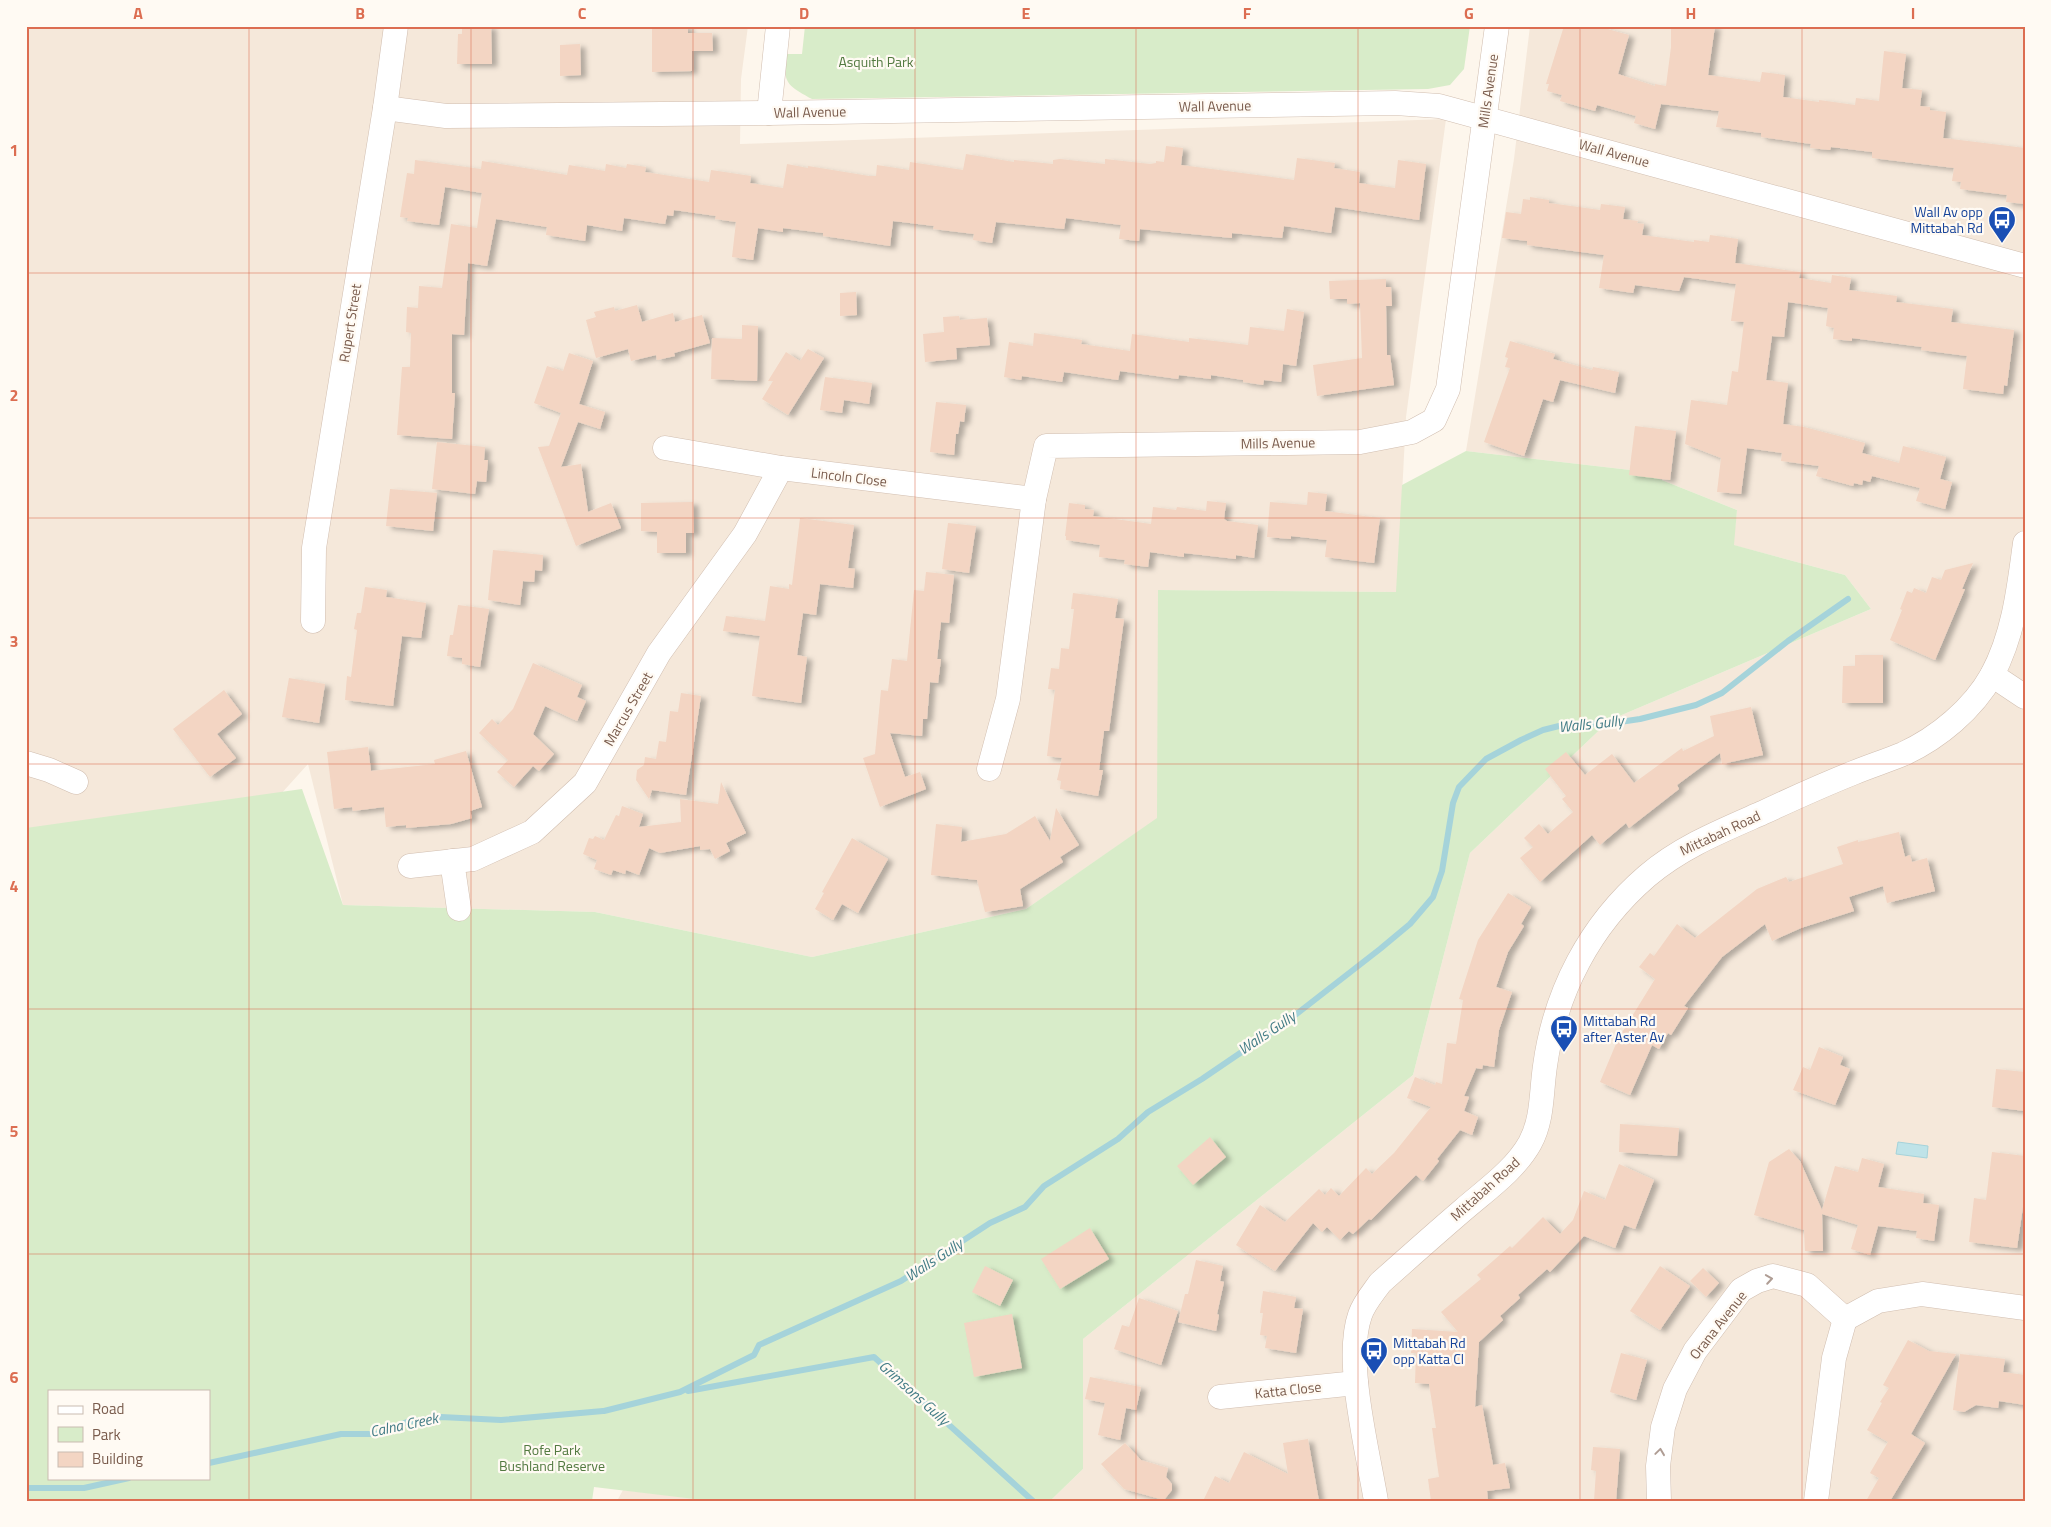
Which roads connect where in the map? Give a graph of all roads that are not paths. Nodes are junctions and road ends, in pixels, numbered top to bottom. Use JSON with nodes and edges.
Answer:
{"nodes":[{"id":1,"x":396,"y":26,"type":"edge"},
{"id":2,"x":778,"y":26,"type":"edge"},
{"id":3,"x":1497,"y":26,"type":"edge"},
{"id":4,"x":385,"y":108,"type":"junction"},
{"id":5,"x":769,"y":113,"type":"junction"},
{"id":6,"x":1485,"y":118,"type":"junction"},
{"id":7,"x":2025,"y":266,"type":"edge"},
{"id":8,"x":665,"y":448,"type":"dead end"},
{"id":9,"x":781,"y":468,"type":"junction"},
{"id":10,"x":1034,"y":499,"type":"junction"},
{"id":11,"x":2025,"y":543,"type":"edge"},
{"id":12,"x":313,"y":621,"type":"dead end"},
{"id":13,"x":1992,"y":675,"type":"junction"},
{"id":14,"x":2025,"y":697,"type":"edge"},
{"id":15,"x":26,"y":763,"type":"edge"},
{"id":16,"x":989,"y":769,"type":"dead end"},
{"id":17,"x":76,"y":782,"type":"dead end"},
{"id":18,"x":452,"y":861,"type":"junction"},
{"id":19,"x":410,"y":866,"type":"dead end"},
{"id":20,"x":459,"y":909,"type":"dead end"},
{"id":21,"x":2025,"y":1308,"type":"edge"},
{"id":22,"x":1845,"y":1319,"type":"junction"},
{"id":23,"x":1356,"y":1383,"type":"junction"},
{"id":24,"x":1220,"y":1398,"type":"dead end"},
{"id":25,"x":1376,"y":1501,"type":"edge"},
{"id":26,"x":1659,"y":1501,"type":"edge"},
{"id":27,"x":1816,"y":1501,"type":"edge"}],
"edges":[{"from":1,"to":4,"type":"street","name":"Rupert Street"},
{"from":2,"to":5,"type":"street"},
{"from":3,"to":6,"type":"street","name":"Mills Avenue"},
{"from":4,"to":5,"type":"street","name":"Wall Avenue"},
{"from":4,"to":12,"type":"street","name":"Rupert Street"},
{"from":5,"to":6,"type":"street","name":"Wall Avenue"},
{"from":6,"to":7,"type":"street","name":"Wall Avenue"},
{"from":6,"to":10,"type":"street","name":"Mills Avenue"},
{"from":8,"to":9,"type":"street","name":"Lincoln Close"},
{"from":9,"to":10,"type":"street","name":"Lincoln Close"},
{"from":9,"to":18,"type":"street","name":"Marcus Street"},
{"from":10,"to":16,"type":"street","name":"Mills Avenue"},
{"from":11,"to":13,"type":"street","name":"Mittabah Road"},
{"from":13,"to":14,"type":"street"},
{"from":13,"to":23,"type":"street","name":"Mittabah Road"},
{"from":15,"to":17,"type":"street"},
{"from":18,"to":19,"type":"street","name":"Marcus Street"},
{"from":18,"to":20,"type":"street"},
{"from":21,"to":22,"type":"street"},
{"from":26,"to":22,"type":"street","name":"Orana Avenue","one_way":true},
{"from":22,"to":27,"type":"street"},
{"from":23,"to":24,"type":"street","name":"Katta Close"},
{"from":23,"to":25,"type":"street","name":"Mittabah Road"}]}
